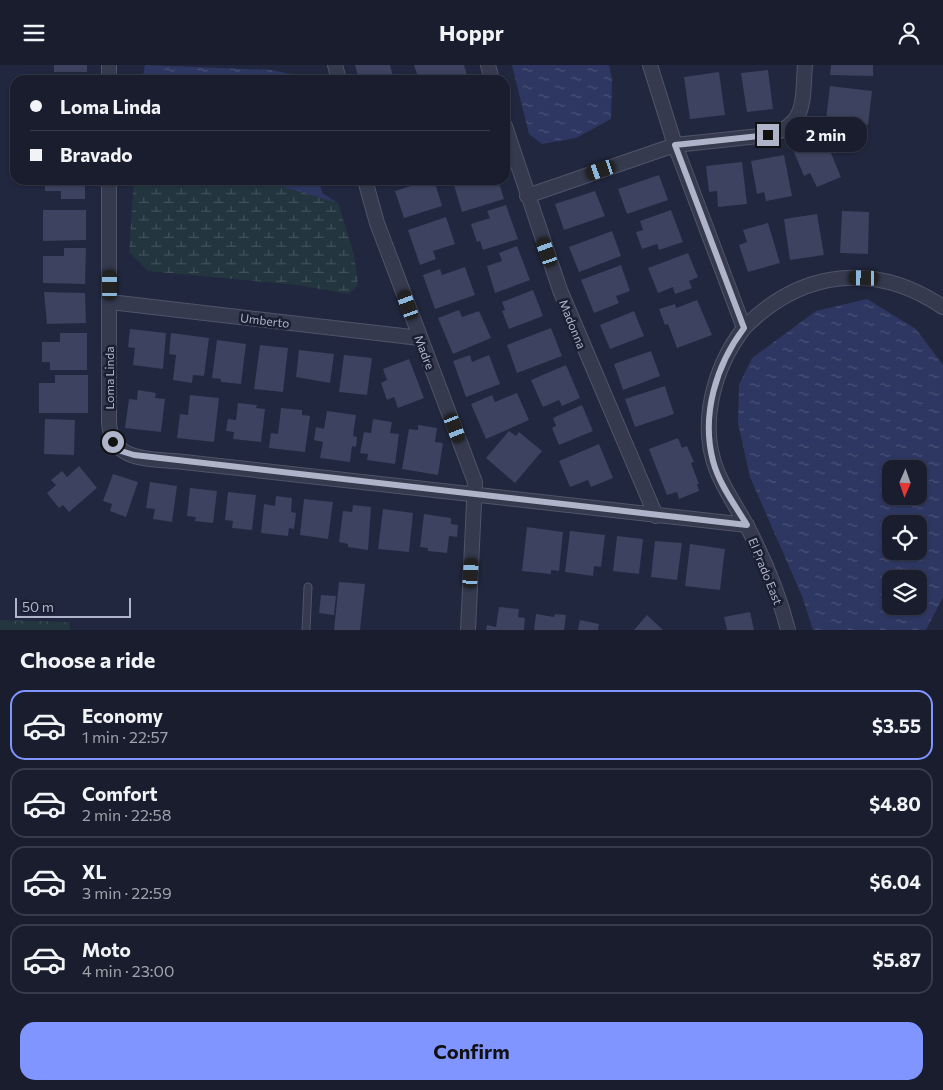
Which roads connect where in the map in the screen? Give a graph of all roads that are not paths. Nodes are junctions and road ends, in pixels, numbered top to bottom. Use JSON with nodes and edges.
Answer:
{"nodes":[{"id":1,"x":650,"y":65,"type":"edge"},
{"id":2,"x":805,"y":65,"type":"edge"},
{"id":3,"x":510,"y":142,"type":"edge"},
{"id":4,"x":675,"y":145,"type":"junction"},
{"id":5,"x":110,"y":185,"type":"edge"},
{"id":6,"x":367,"y":185,"type":"edge"},
{"id":7,"x":527,"y":196,"type":"junction"},
{"id":8,"x":110,"y":302,"type":"junction"},
{"id":9,"x":943,"y":307,"type":"edge"},
{"id":10,"x":744,"y":328,"type":"junction"},
{"id":11,"x":420,"y":338,"type":"junction"},
{"id":12,"x":476,"y":495,"type":"junction"},
{"id":13,"x":656,"y":515,"type":"junction"},
{"id":14,"x":747,"y":525,"type":"junction"},
{"id":15,"x":308,"y":587,"type":"dead end"},
{"id":16,"x":306,"y":630,"type":"edge"},
{"id":17,"x":468,"y":630,"type":"edge"},
{"id":18,"x":788,"y":630,"type":"edge"}],
"edges":[{"from":1,"to":4,"type":"street"},
{"from":2,"to":4,"type":"street"},
{"from":3,"to":7,"type":"street","name":"Madonna"},
{"from":4,"to":7,"type":"street"},
{"from":4,"to":10,"type":"street"},
{"from":5,"to":8,"type":"street","name":"Loma Linda"},
{"from":6,"to":11,"type":"street","name":"Madre"},
{"from":7,"to":13,"type":"street","name":"Madonna"},
{"from":8,"to":11,"type":"street","name":"Umberto"},
{"from":8,"to":12,"type":"street","name":"Loma Linda"},
{"from":9,"to":10,"type":"street","name":"El Prado East"},
{"from":10,"to":14,"type":"street","name":"El Prado East"},
{"from":11,"to":12,"type":"street","name":"Madre"},
{"from":12,"to":13,"type":"street","name":"Loma Linda"},
{"from":12,"to":17,"type":"street","name":"Madre"},
{"from":13,"to":14,"type":"street","name":"Loma Linda"},
{"from":14,"to":18,"type":"street","name":"El Prado East"},
{"from":15,"to":16,"type":"lane"}]}
